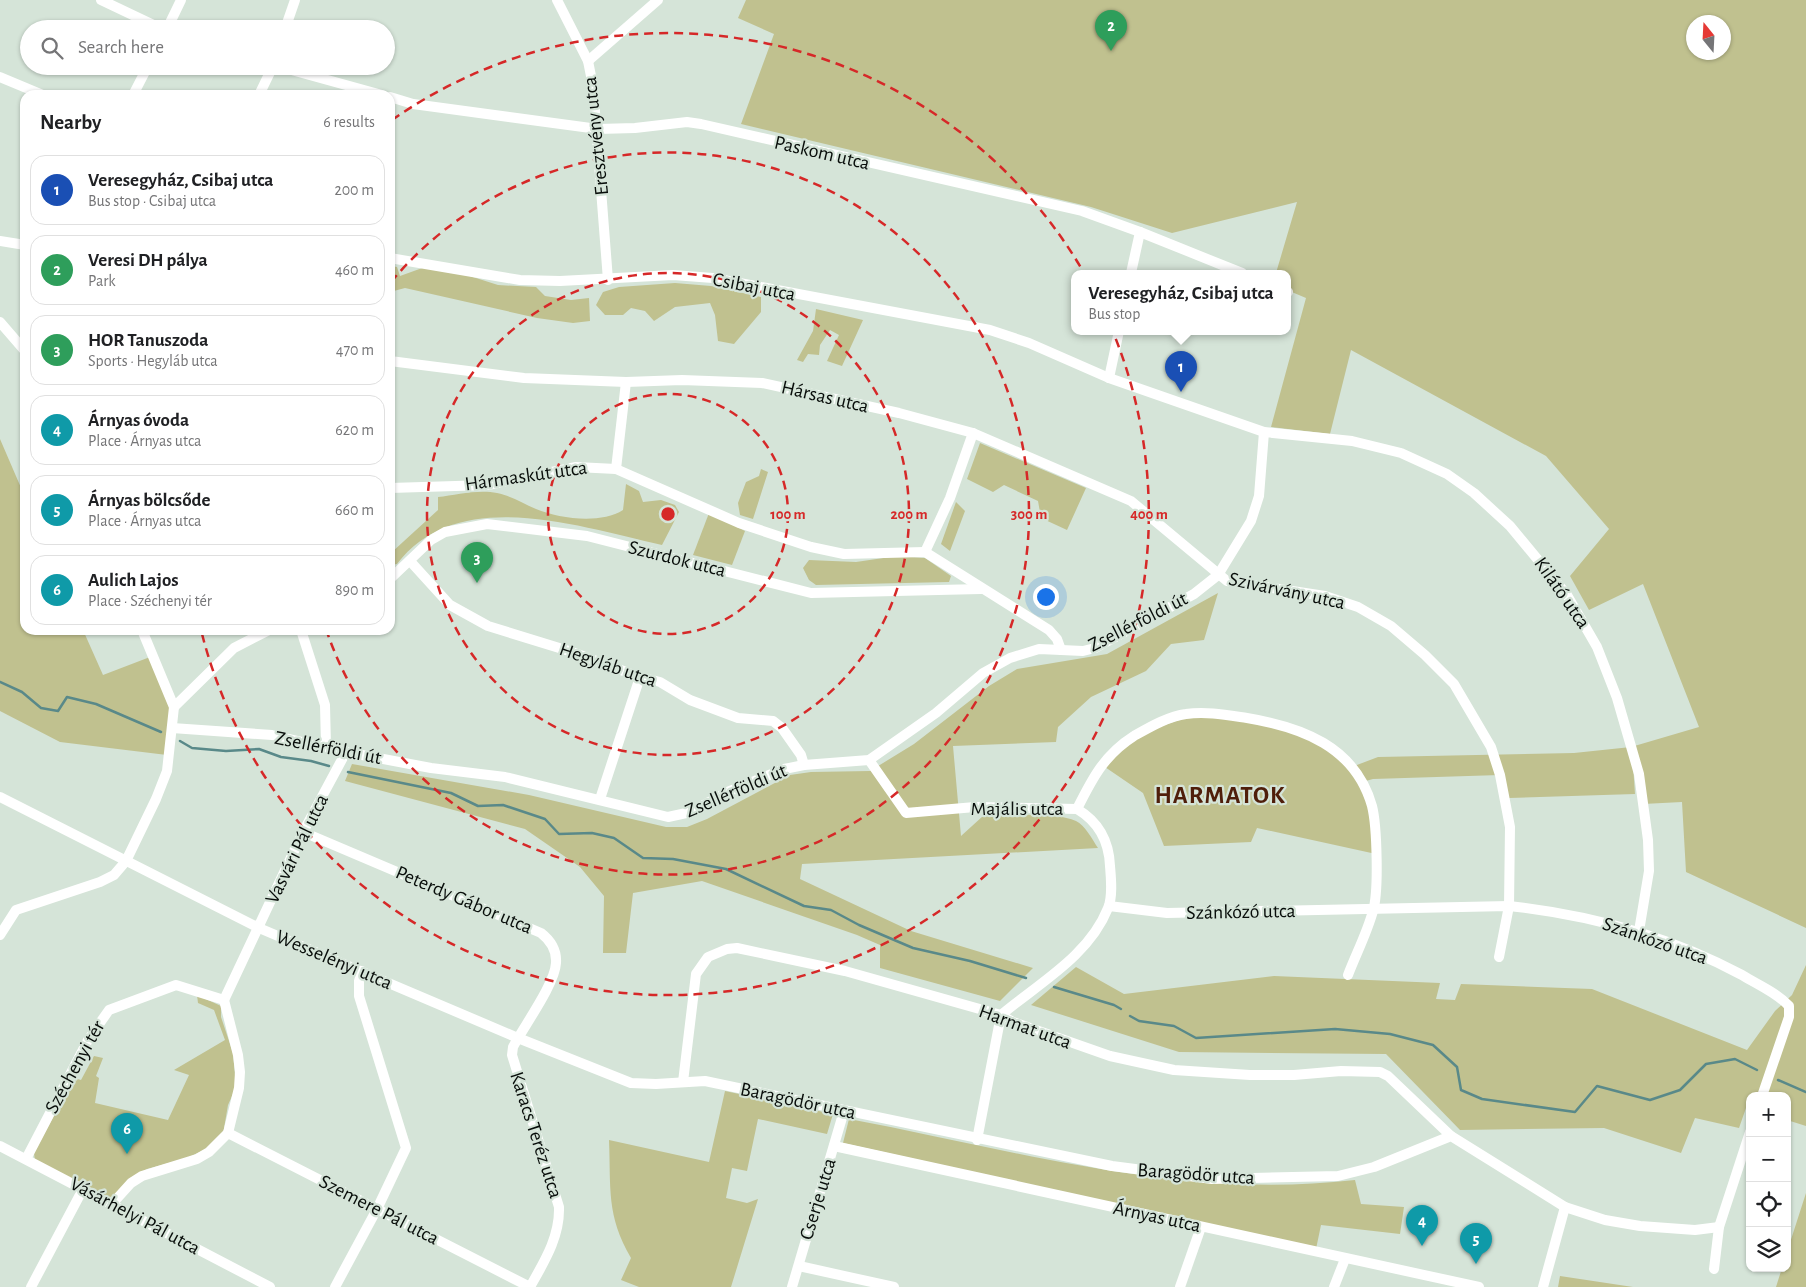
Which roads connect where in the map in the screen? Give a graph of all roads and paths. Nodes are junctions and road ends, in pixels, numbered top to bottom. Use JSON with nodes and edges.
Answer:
{"nodes":[{"id":1,"x":101,"y":0,"type":"edge"},
{"id":2,"x":181,"y":0,"type":"edge"},
{"id":3,"x":295,"y":0,"type":"edge"},
{"id":4,"x":557,"y":0,"type":"edge"},
{"id":5,"x":658,"y":0,"type":"edge"},
{"id":6,"x":143,"y":20,"type":"edge"},
{"id":7,"x":171,"y":20,"type":"edge"},
{"id":8,"x":289,"y":20,"type":"edge"},
{"id":9,"x":588,"y":61,"type":"junction"},
{"id":10,"x":143,"y":75,"type":"edge"},
{"id":11,"x":268,"y":75,"type":"edge"},
{"id":12,"x":310,"y":75,"type":"edge"},
{"id":13,"x":0,"y":77,"type":"edge"},
{"id":14,"x":31,"y":90,"type":"edge"},
{"id":15,"x":136,"y":90,"type":"edge"},
{"id":16,"x":261,"y":90,"type":"edge"},
{"id":17,"x":364,"y":90,"type":"edge"},
{"id":18,"x":395,"y":99,"type":"edge"},
{"id":19,"x":598,"y":129,"type":"junction"},
{"id":20,"x":1140,"y":232,"type":"junction"},
{"id":21,"x":0,"y":241,"type":"edge"},
{"id":22,"x":20,"y":244,"type":"edge"},
{"id":23,"x":395,"y":259,"type":"edge"},
{"id":24,"x":1132,"y":270,"type":"edge"},
{"id":25,"x":1235,"y":270,"type":"edge"},
{"id":26,"x":608,"y":280,"type":"junction"},
{"id":27,"x":0,"y":322,"type":"edge"},
{"id":28,"x":1118,"y":335,"type":"edge"},
{"id":29,"x":20,"y":345,"type":"edge"},
{"id":30,"x":395,"y":362,"type":"edge"},
{"id":31,"x":1109,"y":378,"type":"junction"},
{"id":32,"x":626,"y":382,"type":"junction"},
{"id":33,"x":1264,"y":432,"type":"junction"},
{"id":34,"x":973,"y":433,"type":"junction"},
{"id":35,"x":616,"y":469,"type":"junction"},
{"id":36,"x":395,"y":488,"type":"edge"},
{"id":37,"x":925,"y":552,"type":"junction"},
{"id":38,"x":410,"y":561,"type":"junction"},
{"id":39,"x":395,"y":574,"type":"edge"},
{"id":40,"x":1218,"y":575,"type":"junction"},
{"id":41,"x":981,"y":589,"type":"junction"},
{"id":42,"x":144,"y":635,"type":"edge"},
{"id":43,"x":259,"y":635,"type":"edge"},
{"id":44,"x":304,"y":635,"type":"edge"},
{"id":45,"x":1061,"y":650,"type":"junction"},
{"id":46,"x":640,"y":677,"type":"junction"},
{"id":47,"x":174,"y":707,"type":"junction"},
{"id":48,"x":172,"y":728,"type":"junction"},
{"id":49,"x":326,"y":746,"type":"junction"},
{"id":50,"x":346,"y":752,"type":"junction"},
{"id":51,"x":869,"y":760,"type":"junction"},
{"id":52,"x":804,"y":765,"type":"junction"},
{"id":53,"x":0,"y":797,"type":"edge"},
{"id":54,"x":600,"y":799,"type":"junction"},
{"id":55,"x":1077,"y":810,"type":"junction"},
{"id":56,"x":303,"y":832,"type":"junction"},
{"id":57,"x":126,"y":861,"type":"junction"},
{"id":58,"x":1109,"y":906,"type":"junction"},
{"id":59,"x":1509,"y":906,"type":"junction"},
{"id":60,"x":1373,"y":910,"type":"junction"},
{"id":61,"x":259,"y":928,"type":"junction"},
{"id":62,"x":1639,"y":931,"type":"junction"},
{"id":63,"x":0,"y":935,"type":"edge"},
{"id":64,"x":1498,"y":957,"type":"dead end"},
{"id":65,"x":362,"y":971,"type":"junction"},
{"id":66,"x":1348,"y":975,"type":"dead end"},
{"id":67,"x":224,"y":1000,"type":"junction"},
{"id":68,"x":1001,"y":1015,"type":"junction"},
{"id":69,"x":518,"y":1038,"type":"junction"},
{"id":70,"x":683,"y":1082,"type":"junction"},
{"id":71,"x":1763,"y":1092,"type":"edge"},
{"id":72,"x":844,"y":1111,"type":"junction"},
{"id":73,"x":228,"y":1133,"type":"junction"},
{"id":74,"x":1451,"y":1136,"type":"junction"},
{"id":75,"x":1748,"y":1137,"type":"edge"},
{"id":76,"x":977,"y":1140,"type":"junction"},
{"id":77,"x":0,"y":1146,"type":"edge"},
{"id":78,"x":834,"y":1146,"type":"junction"},
{"id":79,"x":26,"y":1159,"type":"junction"},
{"id":80,"x":83,"y":1189,"type":"junction"},
{"id":81,"x":112,"y":1204,"type":"junction"},
{"id":82,"x":1565,"y":1207,"type":"junction"},
{"id":83,"x":377,"y":1209,"type":"junction"},
{"id":84,"x":1201,"y":1227,"type":"junction"},
{"id":85,"x":1719,"y":1227,"type":"junction"},
{"id":86,"x":1345,"y":1259,"type":"junction"},
{"id":87,"x":798,"y":1266,"type":"junction"},
{"id":88,"x":1714,"y":1269,"type":"dead end"},
{"id":89,"x":31,"y":1287,"type":"edge"},
{"id":90,"x":270,"y":1287,"type":"edge"},
{"id":91,"x":335,"y":1287,"type":"edge"},
{"id":92,"x":530,"y":1287,"type":"edge"},
{"id":93,"x":792,"y":1287,"type":"edge"},
{"id":94,"x":894,"y":1287,"type":"edge"},
{"id":95,"x":1180,"y":1287,"type":"edge"},
{"id":96,"x":1334,"y":1287,"type":"edge"},
{"id":97,"x":1480,"y":1287,"type":"edge"},
{"id":98,"x":1543,"y":1287,"type":"edge"}],
"edges":[{"from":1,"to":6,"type":"street"},
{"from":2,"to":7,"type":"street"},
{"from":3,"to":8,"type":"street"},
{"from":4,"to":9,"type":"street","name":"Eresztvény utca"},
{"from":5,"to":9,"type":"street"},
{"from":9,"to":19,"type":"street","name":"Eresztvény utca"},
{"from":10,"to":15,"type":"street"},
{"from":11,"to":16,"type":"street"},
{"from":12,"to":17,"type":"street"},
{"from":13,"to":14,"type":"street"},
{"from":18,"to":19,"type":"street","name":"Paskom utca"},
{"from":19,"to":20,"type":"street","name":"Paskom utca"},
{"from":19,"to":26,"type":"street","name":"Eresztvény utca"},
{"from":20,"to":24,"type":"street"},
{"from":20,"to":25,"type":"street","name":"Paskom utca"},
{"from":21,"to":22,"type":"street"},
{"from":23,"to":26,"type":"street","name":"Csibaj utca"},
{"from":26,"to":31,"type":"street","name":"Csibaj utca"},
{"from":27,"to":29,"type":"street"},
{"from":28,"to":31,"type":"street"},
{"from":30,"to":32,"type":"street","name":"Hársas utca"},
{"from":31,"to":33,"type":"street","name":"Csibaj utca"},
{"from":32,"to":34,"type":"street","name":"Hársas utca"},
{"from":32,"to":35,"type":"street"},
{"from":33,"to":40,"type":"street","name":"Zsellérföldi út"},
{"from":33,"to":62,"type":"street","name":"Kilátó utca"},
{"from":34,"to":37,"type":"street"},
{"from":34,"to":40,"type":"street","name":"Hársas utca"},
{"from":35,"to":36,"type":"street","name":"Hármaskút utca"},
{"from":35,"to":37,"type":"street","name":"Hármaskút utca"},
{"from":37,"to":41,"type":"street"},
{"from":38,"to":39,"type":"street","name":"Szurdok utca"},
{"from":38,"to":41,"type":"street","name":"Szurdok utca"},
{"from":38,"to":46,"type":"street","name":"Hegyláb utca"},
{"from":40,"to":45,"type":"street","name":"Zsellérföldi út"},
{"from":40,"to":59,"type":"street","name":"Szivárvány utca"},
{"from":41,"to":45,"type":"street"},
{"from":42,"to":47,"type":"street"},
{"from":43,"to":47,"type":"street"},
{"from":44,"to":49,"type":"street"},
{"from":45,"to":51,"type":"street","name":"Zsellérföldi út"},
{"from":46,"to":52,"type":"street","name":"Hegyláb utca"},
{"from":46,"to":54,"type":"street"},
{"from":47,"to":48,"type":"street"},
{"from":48,"to":49,"type":"street","name":"Zsellérföldi út"},
{"from":48,"to":57,"type":"street"},
{"from":49,"to":50,"type":"street","name":"Zsellérföldi út"},
{"from":50,"to":54,"type":"street","name":"Zsellérföldi út"},
{"from":50,"to":56,"type":"street","name":"Vasvári Pál utca"},
{"from":51,"to":52,"type":"street","name":"Zsellérföldi út"},
{"from":51,"to":55,"type":"street","name":"Majális utca"},
{"from":52,"to":54,"type":"street","name":"Zsellérföldi út"},
{"from":53,"to":57,"type":"street","name":"Wesselényi utca"},
{"from":55,"to":58,"type":"street","name":"Majális utca"},
{"from":55,"to":60,"type":"street"},
{"from":56,"to":61,"type":"street","name":"Vasvári Pál utca"},
{"from":56,"to":69,"type":"street","name":"Peterdy Gábor utca"},
{"from":57,"to":61,"type":"street","name":"Wesselényi utca"},
{"from":57,"to":63,"type":"street"},
{"from":58,"to":60,"type":"street","name":"Szánkózó utca"},
{"from":58,"to":68,"type":"street"},
{"from":59,"to":60,"type":"street","name":"Szánkózó utca"},
{"from":59,"to":62,"type":"street","name":"Szánkózó utca"},
{"from":59,"to":64,"type":"street"},
{"from":60,"to":66,"type":"street"},
{"from":61,"to":65,"type":"street","name":"Wesselényi utca"},
{"from":61,"to":67,"type":"street","name":"Vasvári Pál utca"},
{"from":62,"to":71,"type":"street","name":"Szánkózó utca"},
{"from":65,"to":69,"type":"street","name":"Wesselényi utca"},
{"from":65,"to":83,"type":"street"},
{"from":67,"to":73,"type":"street"},
{"from":67,"to":79,"type":"street","name":"Széchenyi tér"},
{"from":68,"to":70,"type":"street","name":"Harmat utca"},
{"from":68,"to":74,"type":"street","name":"Harmat utca"},
{"from":68,"to":76,"type":"street"},
{"from":69,"to":70,"type":"street","name":"Wesselényi utca"},
{"from":69,"to":92,"type":"street","name":"Karacs Teréz utca"},
{"from":70,"to":72,"type":"street","name":"Baragödör utca"},
{"from":72,"to":76,"type":"street","name":"Baragödör utca"},
{"from":72,"to":78,"type":"street","name":"Cserje utca"},
{"from":73,"to":81,"type":"street"},
{"from":73,"to":83,"type":"street","name":"Szemere Pál utca"},
{"from":74,"to":76,"type":"street","name":"Baragödör utca"},
{"from":74,"to":82,"type":"street"},
{"from":75,"to":85,"type":"street"},
{"from":77,"to":79,"type":"street","name":"Vásárhelyi Pál utca"},
{"from":78,"to":84,"type":"street","name":"Árnyas utca"},
{"from":78,"to":87,"type":"street","name":"Cserje utca"},
{"from":79,"to":80,"type":"street","name":"Vásárhelyi Pál utca"},
{"from":80,"to":81,"type":"street","name":"Vásárhelyi Pál utca"},
{"from":80,"to":89,"type":"street"},
{"from":81,"to":90,"type":"street","name":"Vásárhelyi Pál utca"},
{"from":82,"to":85,"type":"street"},
{"from":82,"to":98,"type":"street"},
{"from":83,"to":91,"type":"street"},
{"from":83,"to":92,"type":"street","name":"Szemere Pál utca"},
{"from":84,"to":86,"type":"street","name":"Árnyas utca"},
{"from":84,"to":95,"type":"street"},
{"from":85,"to":88,"type":"street"},
{"from":86,"to":96,"type":"street"},
{"from":86,"to":97,"type":"street","name":"Árnyas utca"},
{"from":87,"to":93,"type":"street","name":"Cserje utca"},
{"from":87,"to":94,"type":"street"}]}
